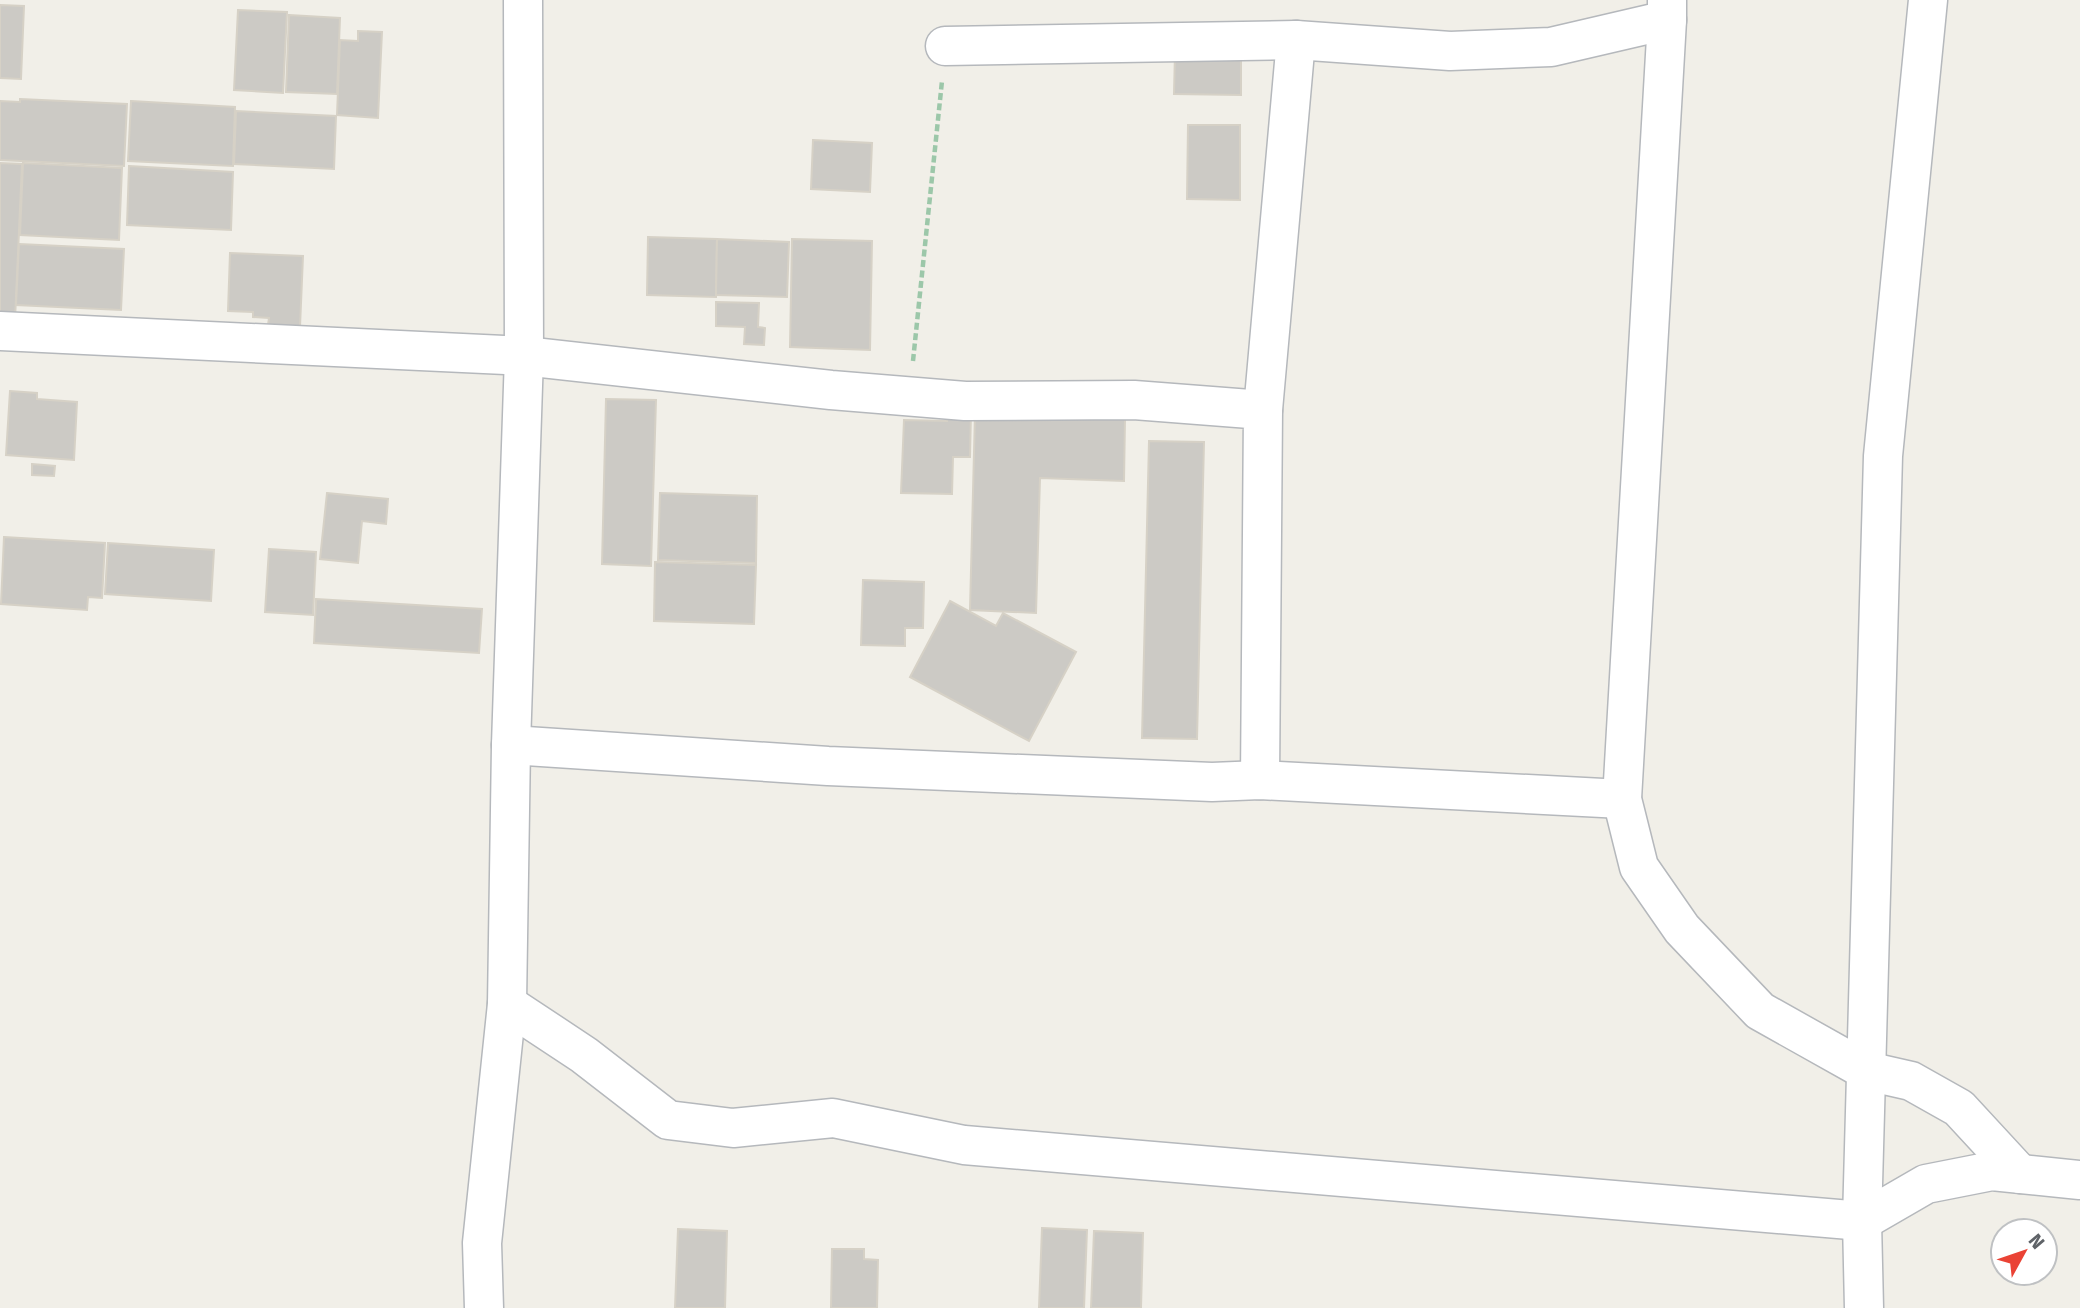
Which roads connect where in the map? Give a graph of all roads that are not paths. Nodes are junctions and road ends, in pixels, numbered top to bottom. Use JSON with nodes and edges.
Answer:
{"nodes":[{"id":1,"x":523,"y":0,"type":"edge"},
{"id":2,"x":1928,"y":0,"type":"edge"},
{"id":3,"x":1667,"y":10,"type":"edge"},
{"id":4,"x":1296,"y":40,"type":"junction"},
{"id":5,"x":945,"y":46,"type":"road end"},
{"id":6,"x":0,"y":331,"type":"edge"},
{"id":7,"x":524,"y":356,"type":"junction"},
{"id":8,"x":1263,"y":410,"type":"junction"},
{"id":9,"x":512,"y":745,"type":"junction"},
{"id":10,"x":1260,"y":780,"type":"junction"},
{"id":11,"x":1622,"y":799,"type":"junction"},
{"id":12,"x":507,"y":1004,"type":"junction"},
{"id":13,"x":1867,"y":1071,"type":"junction"},
{"id":14,"x":2020,"y":1174,"type":"junction"},
{"id":15,"x":2080,"y":1180,"type":"edge"},
{"id":16,"x":1862,"y":1221,"type":"junction"},
{"id":17,"x":484,"y":1308,"type":"edge"},
{"id":18,"x":1864,"y":1308,"type":"edge"}],
"edges":[{"from":1,"to":7,"type":"street"},
{"from":2,"to":13,"type":"street"},
{"from":3,"to":4,"type":"street"},
{"from":3,"to":11,"type":"street"},
{"from":4,"to":5,"type":"street"},
{"from":4,"to":8,"type":"street"},
{"from":6,"to":7,"type":"street"},
{"from":7,"to":8,"type":"street"},
{"from":7,"to":9,"type":"street"},
{"from":8,"to":10,"type":"street"},
{"from":9,"to":10,"type":"street"},
{"from":9,"to":12,"type":"street"},
{"from":10,"to":11,"type":"street"},
{"from":11,"to":13,"type":"street"},
{"from":12,"to":16,"type":"street"},
{"from":12,"to":17,"type":"street"},
{"from":13,"to":14,"type":"street"},
{"from":13,"to":16,"type":"street"},
{"from":14,"to":15,"type":"street"},
{"from":14,"to":16,"type":"street"},
{"from":16,"to":18,"type":"street"}]}
